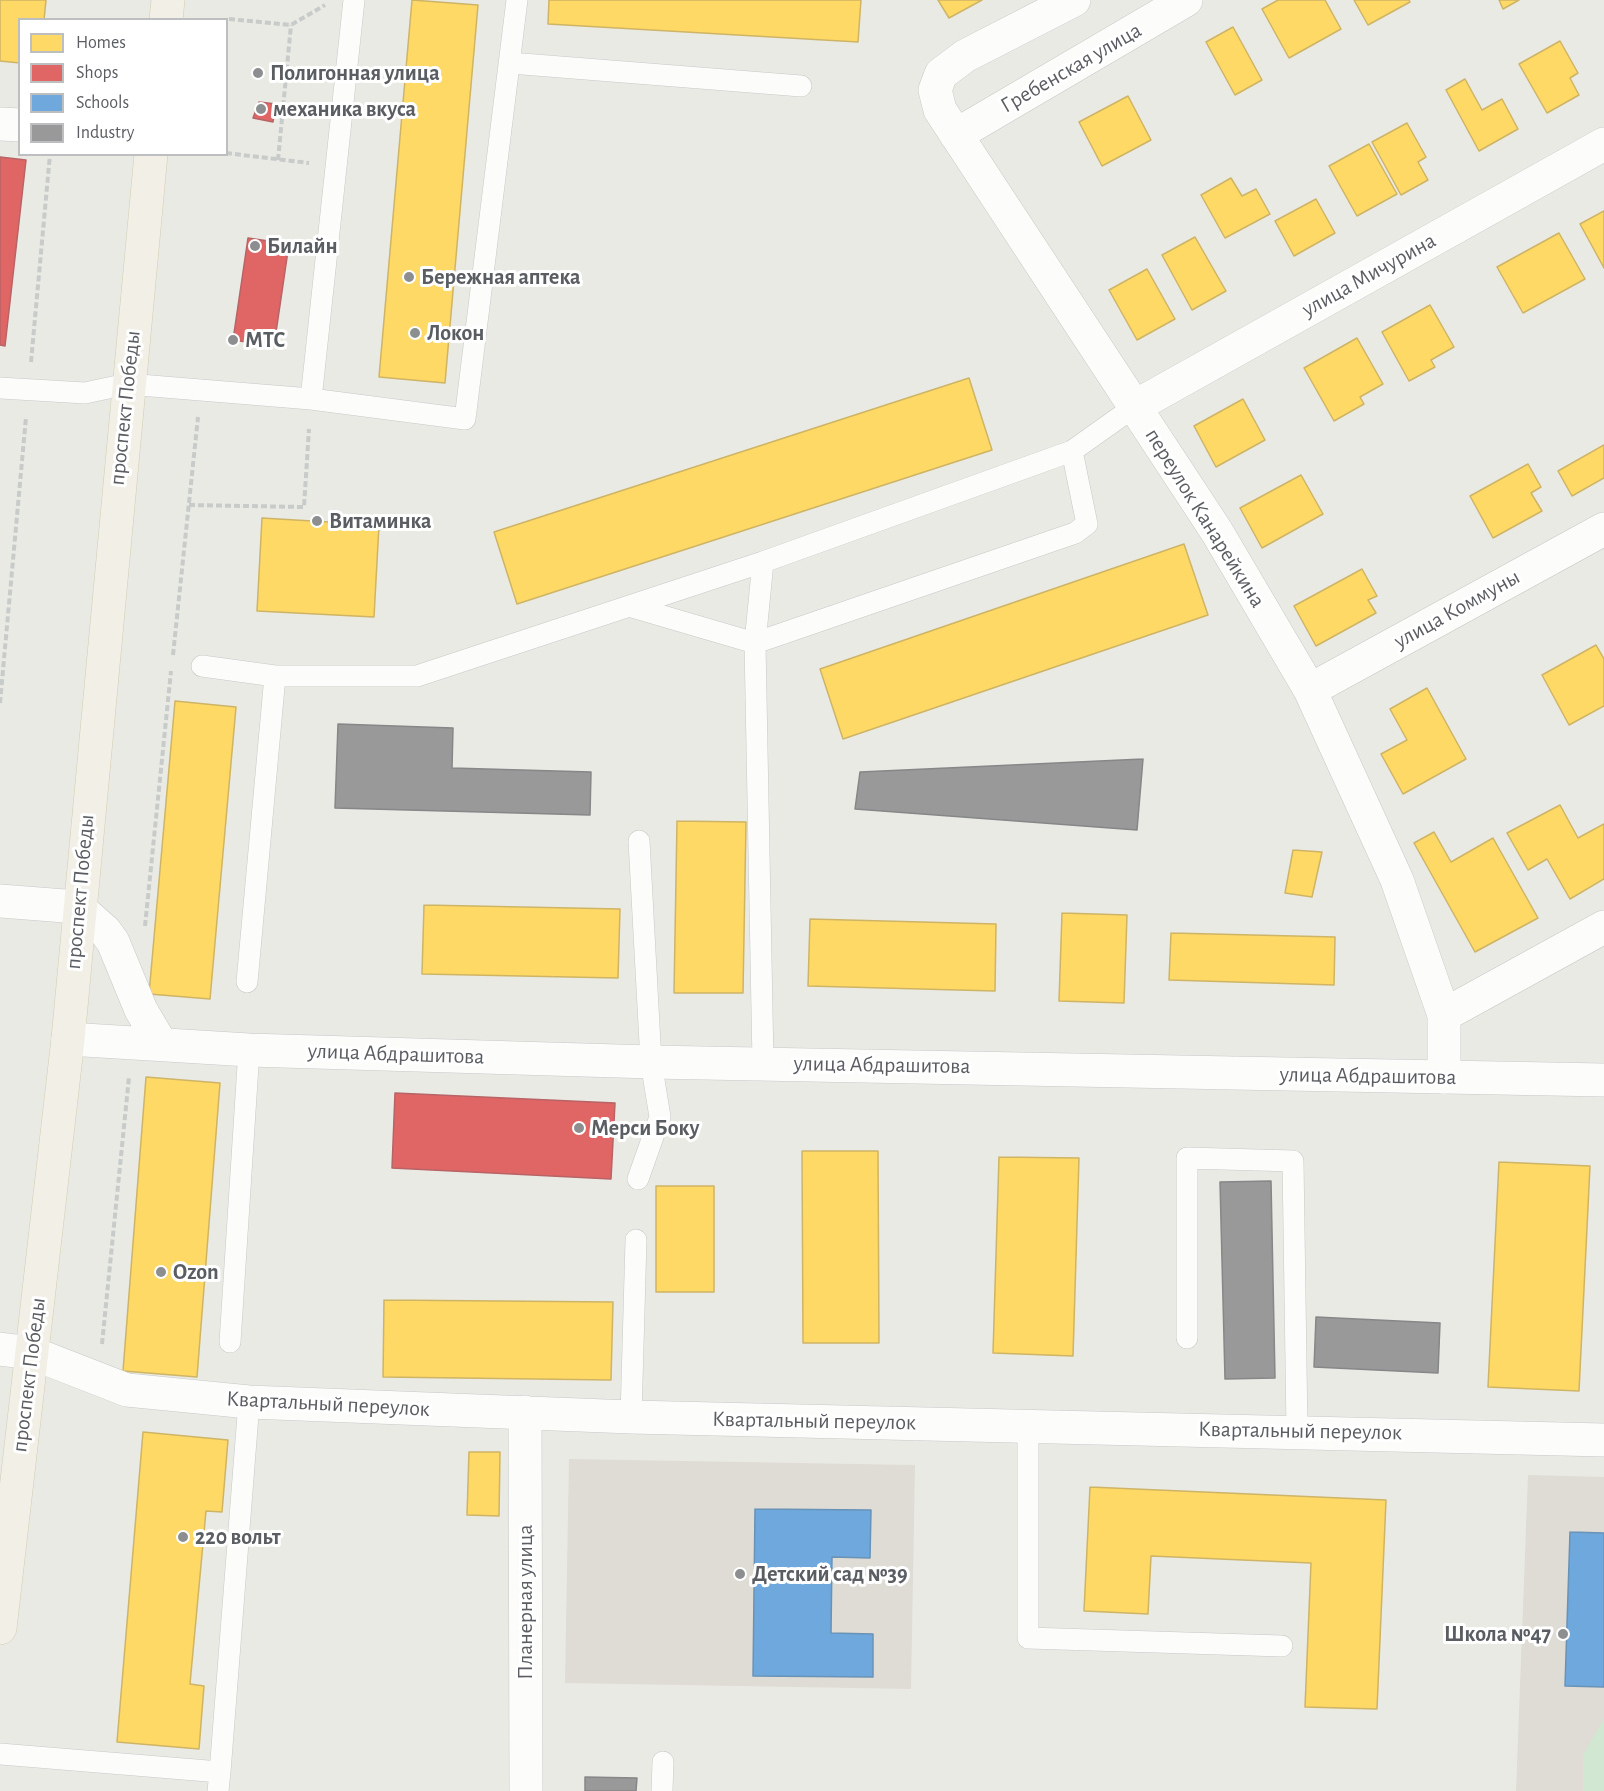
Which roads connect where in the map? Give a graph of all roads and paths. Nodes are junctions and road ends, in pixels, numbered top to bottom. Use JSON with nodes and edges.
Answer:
{"nodes":[{"id":1,"x":168,"y":0,"type":"edge"},
{"id":2,"x":334,"y":0,"type":"edge"},
{"id":3,"x":354,"y":0,"type":"edge"},
{"id":4,"x":517,"y":0,"type":"edge"},
{"id":5,"x":1074,"y":0,"type":"edge"},
{"id":6,"x":1186,"y":0,"type":"edge"},
{"id":7,"x":166,"y":18,"type":"edge"},
{"id":8,"x":229,"y":19,"type":"dead end"},
{"id":9,"x":291,"y":25,"type":"junction"},
{"id":10,"x":510,"y":63,"type":"junction"},
{"id":11,"x":801,"y":86,"type":"dead end"},
{"id":12,"x":0,"y":124,"type":"edge"},
{"id":13,"x":18,"y":125,"type":"edge"},
{"id":14,"x":956,"y":135,"type":"junction"},
{"id":15,"x":1604,"y":144,"type":"edge"},
{"id":16,"x":228,"y":153,"type":"edge"},
{"id":17,"x":50,"y":156,"type":"edge"},
{"id":18,"x":151,"y":156,"type":"edge"},
{"id":19,"x":278,"y":160,"type":"junction"},
{"id":20,"x":334,"y":166,"type":"junction"},
{"id":21,"x":128,"y":384,"type":"junction"},
{"id":22,"x":0,"y":388,"type":"edge"},
{"id":23,"x":29,"y":390,"type":"junction"},
{"id":24,"x":200,"y":390,"type":"junction"},
{"id":25,"x":311,"y":399,"type":"junction"},
{"id":26,"x":1134,"y":407,"type":"junction"},
{"id":27,"x":1072,"y":451,"type":"junction"},
{"id":28,"x":189,"y":505,"type":"junction"},
{"id":29,"x":1604,"y":529,"type":"edge"},
{"id":30,"x":763,"y":562,"type":"junction"},
{"id":31,"x":632,"y":607,"type":"junction"},
{"id":32,"x":755,"y":643,"type":"junction"},
{"id":33,"x":173,"y":658,"type":"dead end"},
{"id":34,"x":202,"y":666,"type":"dead end"},
{"id":35,"x":172,"y":670,"type":"dead end"},
{"id":36,"x":275,"y":676,"type":"junction"},
{"id":37,"x":1310,"y":690,"type":"junction"},
{"id":38,"x":0,"y":703,"type":"edge"},
{"id":39,"x":639,"y":841,"type":"dead end"},
{"id":40,"x":0,"y":901,"type":"edge"},
{"id":41,"x":78,"y":907,"type":"junction"},
{"id":42,"x":1604,"y":927,"type":"edge"},
{"id":43,"x":145,"y":929,"type":"dead end"},
{"id":44,"x":248,"y":982,"type":"dead end"},
{"id":45,"x":1444,"y":1015,"type":"junction"},
{"id":46,"x":68,"y":1039,"type":"junction"},
{"id":47,"x":147,"y":1043,"type":"junction"},
{"id":48,"x":249,"y":1050,"type":"junction"},
{"id":49,"x":651,"y":1062,"type":"junction"},
{"id":50,"x":763,"y":1063,"type":"junction"},
{"id":51,"x":1444,"y":1077,"type":"junction"},
{"id":52,"x":1604,"y":1080,"type":"edge"},
{"id":53,"x":638,"y":1179,"type":"dead end"},
{"id":54,"x":636,"y":1240,"type":"dead end"},
{"id":55,"x":1187,"y":1338,"type":"dead end"},
{"id":56,"x":230,"y":1342,"type":"dead end"},
{"id":57,"x":0,"y":1349,"type":"edge"},
{"id":58,"x":32,"y":1353,"type":"junction"},
{"id":59,"x":98,"y":1379,"type":"junction"},
{"id":60,"x":249,"y":1402,"type":"junction"},
{"id":61,"x":525,"y":1412,"type":"junction"},
{"id":62,"x":631,"y":1417,"type":"junction"},
{"id":63,"x":1028,"y":1425,"type":"junction"},
{"id":64,"x":1297,"y":1431,"type":"junction"},
{"id":65,"x":1604,"y":1440,"type":"edge"},
{"id":66,"x":0,"y":1629,"type":"edge"},
{"id":67,"x":1282,"y":1646,"type":"dead end"},
{"id":68,"x":0,"y":1754,"type":"edge"},
{"id":69,"x":663,"y":1762,"type":"dead end"},
{"id":70,"x":219,"y":1782,"type":"edge"},
{"id":71,"x":526,"y":1791,"type":"edge"},
{"id":72,"x":662,"y":1791,"type":"edge"}],
"edges":[{"from":1,"to":7,"type":"main road"},
{"from":2,"to":9,"type":"path"},
{"from":3,"to":20,"type":"lane"},
{"from":4,"to":10,"type":"lane"},
{"from":5,"to":14,"type":"street","name":"переулок Канарейкина"},
{"from":6,"to":14,"type":"street","name":"Гребенская улица"},
{"from":8,"to":9,"type":"path"},
{"from":9,"to":19,"type":"path"},
{"from":10,"to":11,"type":"lane"},
{"from":10,"to":25,"type":"lane"},
{"from":12,"to":13,"type":"street"},
{"from":14,"to":26,"type":"street","name":"переулок Канарейкина"},
{"from":15,"to":26,"type":"street","name":"улица Мичурина"},
{"from":16,"to":19,"type":"path"},
{"from":17,"to":23,"type":"path"},
{"from":18,"to":21,"type":"main road","name":"проспект Победы"},
{"from":19,"to":20,"type":"path"},
{"from":20,"to":25,"type":"lane"},
{"from":21,"to":23,"type":"lane"},
{"from":21,"to":24,"type":"lane"},
{"from":21,"to":41,"type":"main road","name":"проспект Победы"},
{"from":22,"to":23,"type":"lane"},
{"from":23,"to":38,"type":"path"},
{"from":24,"to":25,"type":"lane"},
{"from":24,"to":28,"type":"path"},
{"from":25,"to":28,"type":"path"},
{"from":26,"to":27,"type":"lane"},
{"from":26,"to":37,"type":"street","name":"переулок Канарейкина"},
{"from":27,"to":30,"type":"lane"},
{"from":27,"to":32,"type":"lane"},
{"from":28,"to":33,"type":"path"},
{"from":29,"to":37,"type":"street","name":"улица Коммуны"},
{"from":30,"to":31,"type":"lane"},
{"from":30,"to":32,"type":"lane"},
{"from":31,"to":32,"type":"lane"},
{"from":31,"to":36,"type":"lane"},
{"from":32,"to":50,"type":"lane"},
{"from":34,"to":36,"type":"lane"},
{"from":35,"to":43,"type":"path"},
{"from":36,"to":44,"type":"lane"},
{"from":37,"to":45,"type":"street","name":"переулок Канарейкина"},
{"from":39,"to":49,"type":"lane"},
{"from":40,"to":41,"type":"street"},
{"from":41,"to":46,"type":"main road","name":"проспект Победы"},
{"from":41,"to":47,"type":"street"},
{"from":42,"to":45,"type":"street"},
{"from":45,"to":51,"type":"street","name":"переулок Канарейкина"},
{"from":46,"to":47,"type":"street","name":"улица Абдрашитова"},
{"from":46,"to":58,"type":"main road","name":"проспект Победы"},
{"from":47,"to":48,"type":"street","name":"улица Абдрашитова"},
{"from":47,"to":59,"type":"path"},
{"from":48,"to":49,"type":"street","name":"улица Абдрашитова"},
{"from":48,"to":56,"type":"lane"},
{"from":49,"to":50,"type":"street","name":"улица Абдрашитова"},
{"from":49,"to":53,"type":"lane"},
{"from":50,"to":51,"type":"street","name":"улица Абдрашитова"},
{"from":51,"to":52,"type":"street","name":"улица Абдрашитова"},
{"from":54,"to":62,"type":"lane"},
{"from":55,"to":64,"type":"lane"},
{"from":57,"to":58,"type":"street","name":"Квартальный переулок"},
{"from":58,"to":59,"type":"street","name":"Квартальный переулок"},
{"from":58,"to":66,"type":"main road","name":"проспект Победы"},
{"from":59,"to":60,"type":"street","name":"Квартальный переулок"},
{"from":60,"to":61,"type":"street","name":"Квартальный переулок"},
{"from":60,"to":70,"type":"lane"},
{"from":61,"to":62,"type":"street","name":"Квартальный переулок"},
{"from":61,"to":71,"type":"street","name":"Планерная улица"},
{"from":62,"to":63,"type":"street","name":"Квартальный переулок"},
{"from":63,"to":64,"type":"street","name":"Квартальный переулок"},
{"from":63,"to":67,"type":"lane"},
{"from":64,"to":65,"type":"street","name":"Квартальный переулок"},
{"from":68,"to":70,"type":"lane"},
{"from":69,"to":72,"type":"lane"}]}
